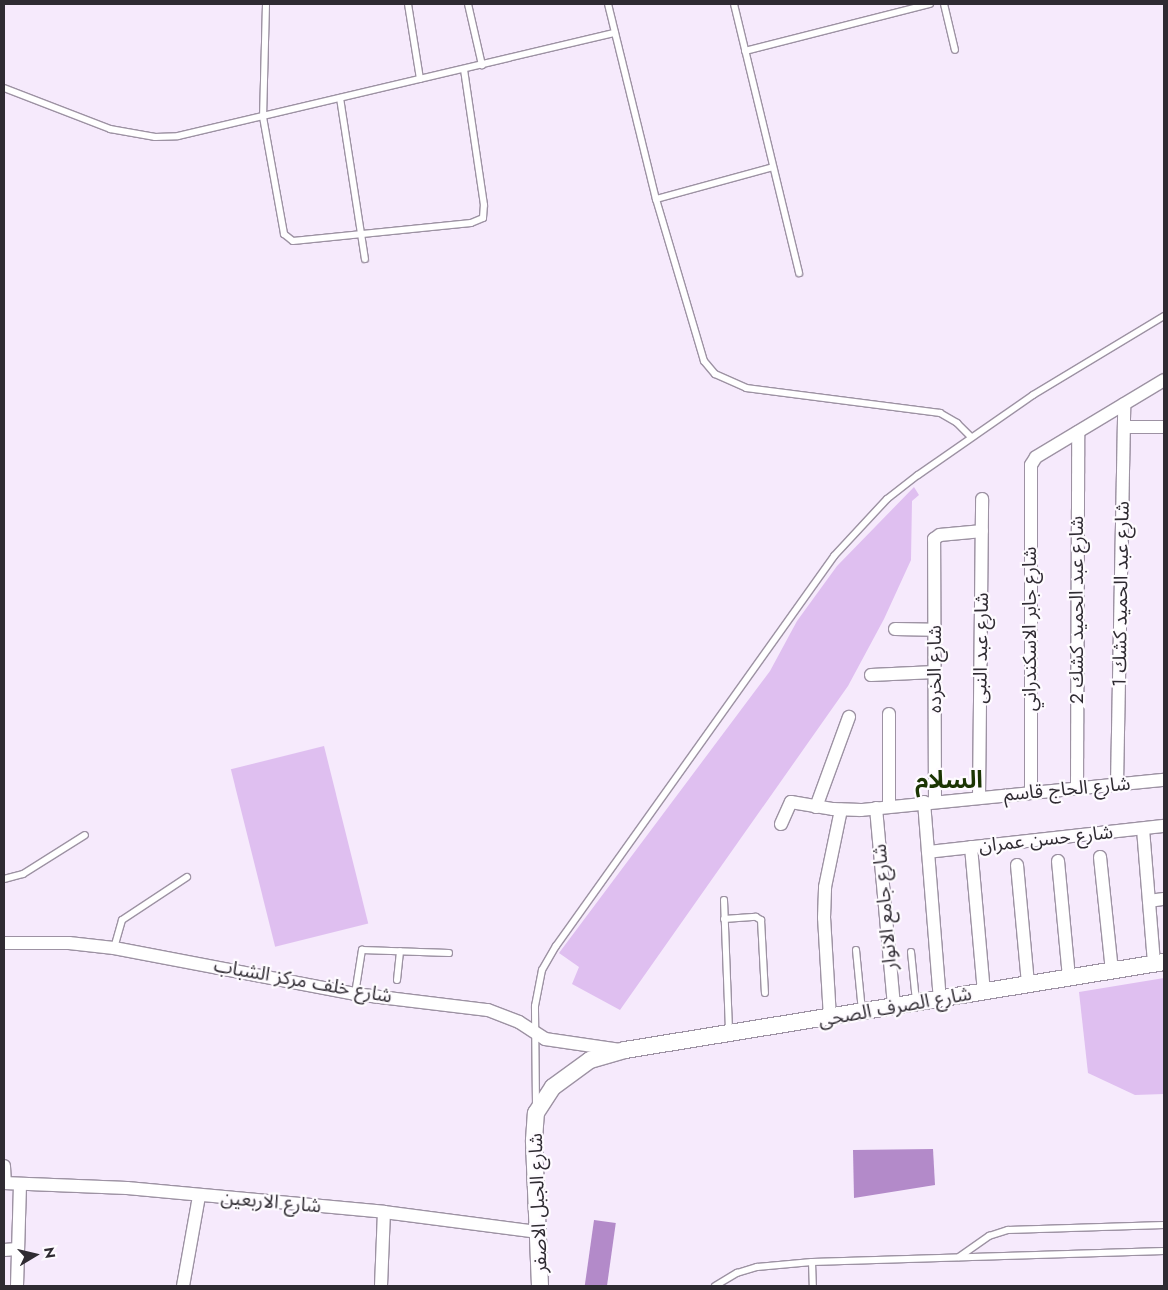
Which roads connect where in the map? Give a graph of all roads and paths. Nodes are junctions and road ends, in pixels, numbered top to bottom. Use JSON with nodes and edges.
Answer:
{"nodes":[{"id":1,"x":266,"y":4,"type":"edge"},
{"id":2,"x":408,"y":4,"type":"edge"},
{"id":3,"x":468,"y":4,"type":"edge"},
{"id":4,"x":608,"y":4,"type":"edge"},
{"id":5,"x":734,"y":4,"type":"edge"},
{"id":6,"x":930,"y":4,"type":"edge"},
{"id":7,"x":944,"y":4,"type":"edge"},
{"id":8,"x":615,"y":33,"type":"junction"},
{"id":9,"x":955,"y":50,"type":"dead end"},
{"id":10,"x":746,"y":51,"type":"junction"},
{"id":11,"x":482,"y":65,"type":"junction"},
{"id":12,"x":464,"y":69,"type":"junction"},
{"id":13,"x":420,"y":79,"type":"junction"},
{"id":14,"x":4,"y":88,"type":"edge"},
{"id":15,"x":340,"y":98,"type":"junction"},
{"id":16,"x":263,"y":117,"type":"junction"},
{"id":17,"x":773,"y":167,"type":"junction"},
{"id":18,"x":656,"y":199,"type":"junction"},
{"id":19,"x":361,"y":234,"type":"junction"},
{"id":20,"x":365,"y":259,"type":"dead end"},
{"id":21,"x":799,"y":274,"type":"dead end"},
{"id":22,"x":1164,"y":316,"type":"edge"},
{"id":23,"x":1164,"y":380,"type":"edge"},
{"id":24,"x":1124,"y":404,"type":"junction"},
{"id":25,"x":1124,"y":427,"type":"junction"},
{"id":26,"x":1164,"y":427,"type":"edge"},
{"id":27,"x":1078,"y":432,"type":"junction"},
{"id":28,"x":971,"y":437,"type":"junction"},
{"id":29,"x":982,"y":499,"type":"dead end"},
{"id":30,"x":982,"y":531,"type":"junction"},
{"id":31,"x":895,"y":629,"type":"dead end"},
{"id":32,"x":934,"y":630,"type":"junction"},
{"id":33,"x":935,"y":672,"type":"junction"},
{"id":34,"x":871,"y":675,"type":"dead end"},
{"id":35,"x":889,"y":714,"type":"dead end"},
{"id":36,"x":848,"y":717,"type":"dead end"},
{"id":37,"x":1164,"y":780,"type":"edge"},
{"id":38,"x":1117,"y":784,"type":"junction"},
{"id":39,"x":1077,"y":788,"type":"junction"},
{"id":40,"x":1031,"y":792,"type":"junction"},
{"id":41,"x":979,"y":797,"type":"junction"},
{"id":42,"x":930,"y":802,"type":"junction"},
{"id":43,"x":816,"y":807,"type":"junction"},
{"id":44,"x":882,"y":807,"type":"junction"},
{"id":45,"x":841,"y":810,"type":"junction"},
{"id":46,"x":781,"y":824,"type":"dead end"},
{"id":47,"x":1164,"y":826,"type":"edge"},
{"id":48,"x":1143,"y":828,"type":"junction"},
{"id":49,"x":85,"y":835,"type":"dead end"},
{"id":50,"x":971,"y":847,"type":"junction"},
{"id":51,"x":928,"y":852,"type":"junction"},
{"id":52,"x":1100,"y":857,"type":"dead end"},
{"id":53,"x":1058,"y":861,"type":"dead end"},
{"id":54,"x":1017,"y":865,"type":"dead end"},
{"id":55,"x":187,"y":877,"type":"dead end"},
{"id":56,"x":4,"y":880,"type":"edge"},
{"id":57,"x":1164,"y":899,"type":"edge"},
{"id":58,"x":724,"y":900,"type":"dead end"},
{"id":59,"x":1149,"y":901,"type":"junction"},
{"id":60,"x":724,"y":919,"type":"junction"},
{"id":61,"x":4,"y":943,"type":"edge"},
{"id":62,"x":114,"y":948,"type":"junction"},
{"id":63,"x":856,"y":950,"type":"dead end"},
{"id":64,"x":400,"y":951,"type":"junction"},
{"id":65,"x":449,"y":952,"type":"dead end"},
{"id":66,"x":911,"y":952,"type":"dead end"},
{"id":67,"x":1159,"y":963,"type":"edge"},
{"id":68,"x":1112,"y":971,"type":"junction"},
{"id":69,"x":1068,"y":978,"type":"junction"},
{"id":70,"x":397,"y":980,"type":"dead end"},
{"id":71,"x":1028,"y":984,"type":"junction"},
{"id":72,"x":984,"y":992,"type":"junction"},
{"id":73,"x":765,"y":993,"type":"dead end"},
{"id":74,"x":356,"y":994,"type":"junction"},
{"id":75,"x":940,"y":999,"type":"junction"},
{"id":76,"x":916,"y":1003,"type":"junction"},
{"id":77,"x":894,"y":1006,"type":"junction"},
{"id":78,"x":862,"y":1013,"type":"junction"},
{"id":79,"x":830,"y":1018,"type":"junction"},
{"id":80,"x":534,"y":1031,"type":"junction"},
{"id":81,"x":729,"y":1034,"type":"junction"},
{"id":82,"x":626,"y":1050,"type":"junction"},
{"id":83,"x":536,"y":1113,"type":"junction"},
{"id":84,"x":4,"y":1166,"type":"edge"},
{"id":85,"x":4,"y":1183,"type":"edge"},
{"id":86,"x":20,"y":1184,"type":"junction"},
{"id":87,"x":199,"y":1196,"type":"junction"},
{"id":88,"x":384,"y":1212,"type":"junction"},
{"id":89,"x":1164,"y":1225,"type":"edge"},
{"id":90,"x":538,"y":1232,"type":"junction"},
{"id":91,"x":17,"y":1249,"type":"junction"},
{"id":92,"x":4,"y":1250,"type":"edge"},
{"id":93,"x":1164,"y":1252,"type":"edge"},
{"id":94,"x":959,"y":1258,"type":"junction"},
{"id":95,"x":812,"y":1262,"type":"junction"},
{"id":96,"x":17,"y":1286,"type":"edge"},
{"id":97,"x":183,"y":1286,"type":"edge"},
{"id":98,"x":381,"y":1286,"type":"edge"},
{"id":99,"x":540,"y":1286,"type":"edge"},
{"id":100,"x":715,"y":1286,"type":"edge"},
{"id":101,"x":813,"y":1286,"type":"edge"}],
"edges":[{"from":1,"to":16,"type":"lane"},
{"from":2,"to":13,"type":"lane"},
{"from":3,"to":11,"type":"lane"},
{"from":4,"to":8,"type":"lane"},
{"from":5,"to":10,"type":"lane"},
{"from":6,"to":10,"type":"lane"},
{"from":7,"to":9,"type":"lane"},
{"from":8,"to":11,"type":"lane"},
{"from":8,"to":18,"type":"lane"},
{"from":10,"to":17,"type":"lane"},
{"from":11,"to":12,"type":"lane"},
{"from":12,"to":13,"type":"lane"},
{"from":12,"to":19,"type":"lane"},
{"from":13,"to":15,"type":"lane"},
{"from":14,"to":16,"type":"lane"},
{"from":15,"to":16,"type":"lane"},
{"from":15,"to":19,"type":"lane"},
{"from":16,"to":19,"type":"lane"},
{"from":17,"to":18,"type":"lane"},
{"from":17,"to":21,"type":"lane"},
{"from":18,"to":28,"type":"lane"},
{"from":19,"to":20,"type":"lane"},
{"from":22,"to":28,"type":"lane"},
{"from":23,"to":24,"type":"street"},
{"from":24,"to":25,"type":"street","name":"شارع عبد الحميد كشك 1"},
{"from":24,"to":27,"type":"street"},
{"from":25,"to":26,"type":"street"},
{"from":25,"to":38,"type":"street","name":"شارع عبد الحميد كشك 1"},
{"from":27,"to":39,"type":"street","name":"شارع عبد الحميد كشك 2"},
{"from":27,"to":40,"type":"street","name":"شارع جابر الاسكندراني"},
{"from":28,"to":80,"type":"lane"},
{"from":29,"to":30,"type":"street","name":"شارع عبد النبى"},
{"from":30,"to":32,"type":"street","name":"شارع الخرده"},
{"from":30,"to":41,"type":"street","name":"شارع عبد النبى"},
{"from":31,"to":32,"type":"street"},
{"from":32,"to":33,"type":"street","name":"شارع الخرده"},
{"from":33,"to":34,"type":"street"},
{"from":33,"to":42,"type":"street","name":"شارع الخرده"},
{"from":35,"to":44,"type":"street","name":"شارع جامع الانوار"},
{"from":36,"to":43,"type":"street"},
{"from":37,"to":38,"type":"street","name":"شارع الحاج قاسم"},
{"from":38,"to":39,"type":"street","name":"شارع الحاج قاسم"},
{"from":39,"to":40,"type":"street","name":"شارع الحاج قاسم"},
{"from":40,"to":41,"type":"street","name":"شارع الحاج قاسم"},
{"from":41,"to":42,"type":"street","name":"شارع الحاج قاسم"},
{"from":42,"to":44,"type":"street","name":"شارع الحاج قاسم"},
{"from":42,"to":51,"type":"street","name":"شارع الخرده"},
{"from":43,"to":45,"type":"street","name":"شارع الحاج قاسم"},
{"from":43,"to":46,"type":"street","name":"شارع الحاج قاسم"},
{"from":44,"to":45,"type":"street","name":"شارع الحاج قاسم"},
{"from":44,"to":77,"type":"street","name":"شارع جامع الانوار"},
{"from":45,"to":79,"type":"street"},
{"from":47,"to":48,"type":"street","name":"شارع حسن عمران"},
{"from":48,"to":50,"type":"street","name":"شارع حسن عمران"},
{"from":48,"to":59,"type":"street"},
{"from":49,"to":56,"type":"lane"},
{"from":50,"to":51,"type":"street","name":"شارع حسن عمران"},
{"from":50,"to":72,"type":"street"},
{"from":51,"to":75,"type":"street","name":"شارع الخرده"},
{"from":52,"to":68,"type":"street"},
{"from":53,"to":69,"type":"street"},
{"from":54,"to":71,"type":"street"},
{"from":55,"to":62,"type":"lane"},
{"from":57,"to":59,"type":"street"},
{"from":58,"to":60,"type":"lane"},
{"from":59,"to":67,"type":"street"},
{"from":60,"to":73,"type":"lane"},
{"from":60,"to":81,"type":"lane"},
{"from":61,"to":62,"type":"street","name":"شارع خلف مركز الشباب"},
{"from":62,"to":74,"type":"street","name":"شارع خلف مركز الشباب"},
{"from":63,"to":78,"type":"lane"},
{"from":64,"to":65,"type":"lane"},
{"from":64,"to":70,"type":"lane"},
{"from":64,"to":74,"type":"lane"},
{"from":66,"to":76,"type":"lane"},
{"from":67,"to":68,"type":"street","name":"شارع الصرف الصحى"},
{"from":68,"to":69,"type":"street","name":"شارع الصرف الصحى"},
{"from":69,"to":71,"type":"street","name":"شارع الصرف الصحى"},
{"from":71,"to":72,"type":"street","name":"شارع الصرف الصحى"},
{"from":72,"to":75,"type":"street","name":"شارع الصرف الصحى"},
{"from":74,"to":80,"type":"street","name":"شارع خلف مركز الشباب"},
{"from":75,"to":76,"type":"street","name":"شارع الصرف الصحى"},
{"from":76,"to":77,"type":"street","name":"شارع الصرف الصحى"},
{"from":77,"to":78,"type":"street","name":"شارع الصرف الصحى"},
{"from":78,"to":79,"type":"street","name":"شارع الصرف الصحى"},
{"from":79,"to":81,"type":"street","name":"شارع الصرف الصحى"},
{"from":80,"to":82,"type":"street","name":"شارع خلف مركز الشباب"},
{"from":80,"to":83,"type":"lane"},
{"from":81,"to":82,"type":"street","name":"شارع الصرف الصحى"},
{"from":82,"to":83,"type":"street","name":"شارع الجبل الاصفر"},
{"from":83,"to":90,"type":"street","name":"شارع الجبل الاصفر"},
{"from":84,"to":85,"type":"street"},
{"from":85,"to":86,"type":"street","name":"شارع الاربعين"},
{"from":86,"to":87,"type":"street","name":"شارع الاربعين"},
{"from":86,"to":91,"type":"street"},
{"from":87,"to":88,"type":"street","name":"شارع الاربعين"},
{"from":87,"to":97,"type":"street"},
{"from":88,"to":90,"type":"street","name":"شارع الاربعين"},
{"from":88,"to":98,"type":"street"},
{"from":89,"to":94,"type":"lane"},
{"from":90,"to":99,"type":"street","name":"شارع الجبل الاصفر"},
{"from":91,"to":92,"type":"street"},
{"from":91,"to":96,"type":"street"},
{"from":93,"to":94,"type":"lane"},
{"from":94,"to":95,"type":"lane"},
{"from":95,"to":100,"type":"lane"},
{"from":95,"to":101,"type":"lane"}]}
